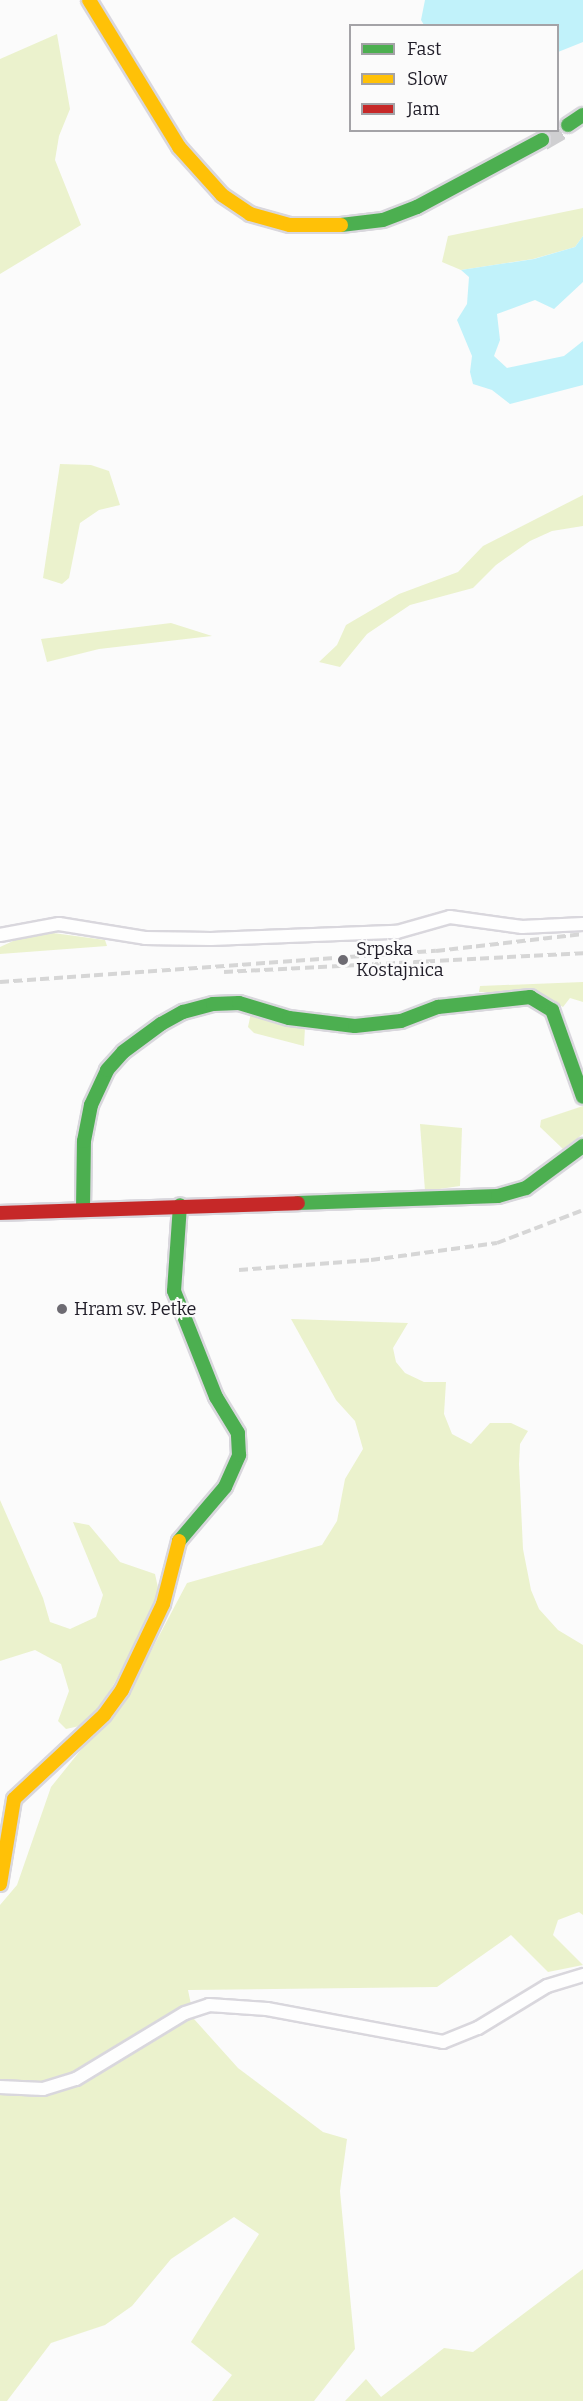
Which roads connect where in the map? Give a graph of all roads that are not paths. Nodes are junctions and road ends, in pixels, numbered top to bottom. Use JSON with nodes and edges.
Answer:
{"nodes":[{"id":1,"x":89,"y":0,"type":"edge"},
{"id":2,"x":583,"y":115,"type":"edge"},
{"id":3,"x":568,"y":124,"type":"tunnel mouth"},
{"id":4,"x":542,"y":140,"type":"tunnel mouth"},
{"id":5,"x":583,"y":924,"type":"edge"},
{"id":6,"x":0,"y":935,"type":"edge"},
{"id":7,"x":583,"y":1097,"type":"edge"},
{"id":8,"x":583,"y":1146,"type":"edge"},
{"id":9,"x":180,"y":1205,"type":"junction"},
{"id":10,"x":83,"y":1209,"type":"junction"},
{"id":11,"x":0,"y":1213,"type":"edge"},
{"id":12,"x":0,"y":1884,"type":"edge"},
{"id":13,"x":583,"y":1975,"type":"edge"},
{"id":14,"x":0,"y":2087,"type":"edge"}],
"edges":[{"from":1,"to":4,"type":"main road"},
{"from":2,"to":3,"type":"main road"},
{"from":5,"to":6,"type":"street"},
{"from":7,"to":10,"type":"main road"},
{"from":8,"to":9,"type":"main road"},
{"from":9,"to":10,"type":"main road"},
{"from":9,"to":12,"type":"main road"},
{"from":10,"to":11,"type":"main road"},
{"from":13,"to":14,"type":"street"}]}
